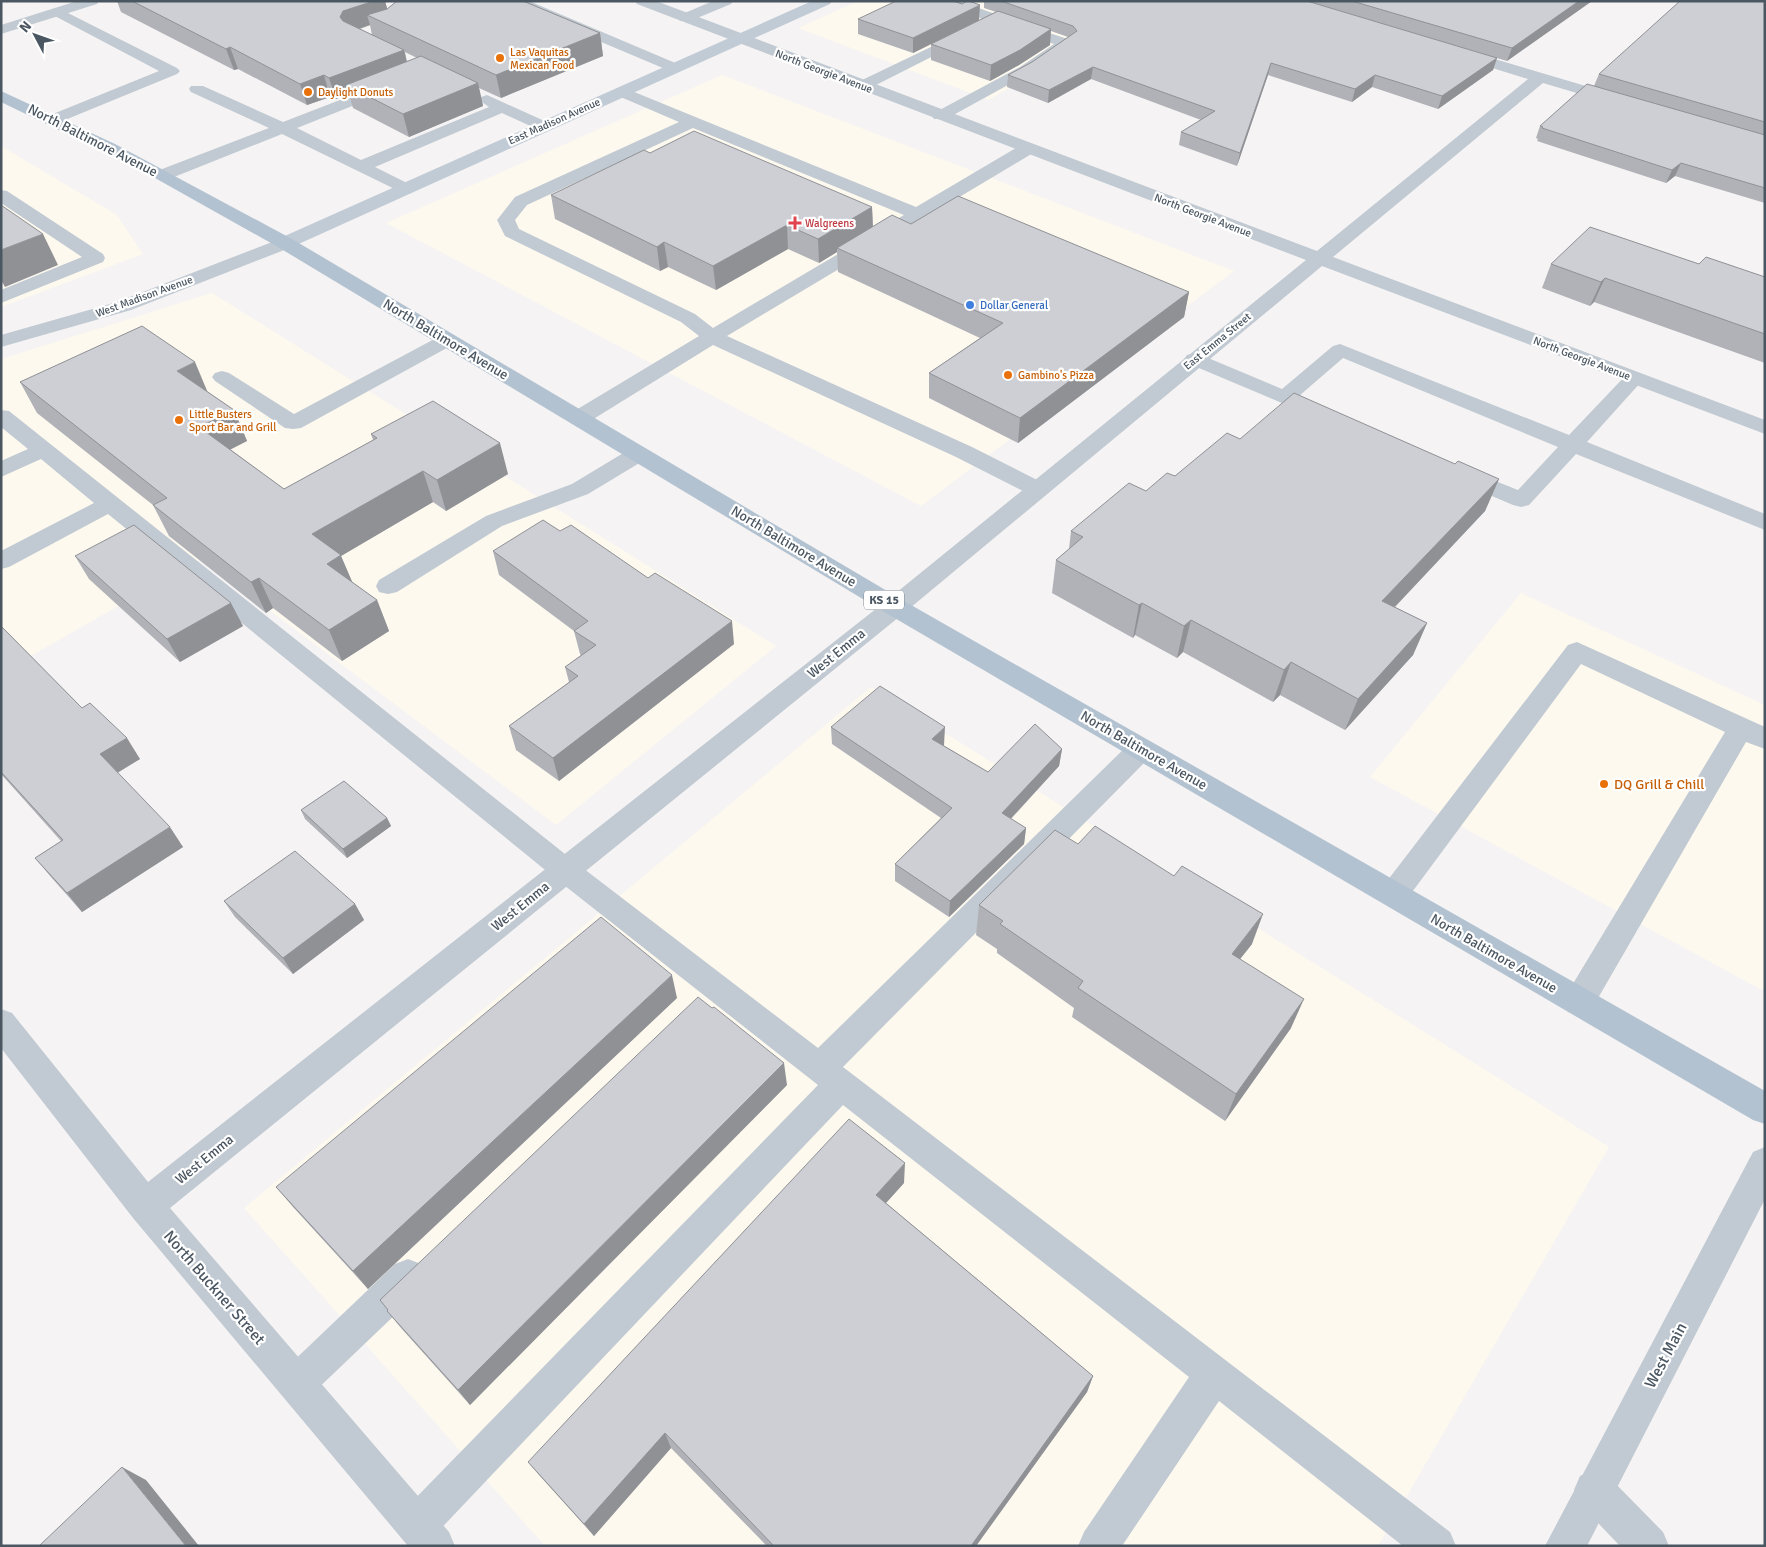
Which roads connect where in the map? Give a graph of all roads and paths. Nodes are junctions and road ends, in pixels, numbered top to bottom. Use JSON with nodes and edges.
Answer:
{"nodes":[{"id":1,"x":92,"y":1,"type":"edge"},
{"id":2,"x":642,"y":1,"type":"edge"},
{"id":3,"x":726,"y":1,"type":"edge"},
{"id":4,"x":825,"y":1,"type":"edge"},
{"id":5,"x":945,"y":1,"type":"edge"},
{"id":6,"x":524,"y":2,"type":"edge"},
{"id":7,"x":58,"y":12,"type":"junction"},
{"id":8,"x":685,"y":18,"type":"junction"},
{"id":9,"x":996,"y":20,"type":"junction"},
{"id":10,"x":1,"y":30,"type":"edge"},
{"id":11,"x":740,"y":39,"type":"junction"},
{"id":12,"x":1441,"y":48,"type":"edge"},
{"id":13,"x":675,"y":68,"type":"junction"},
{"id":14,"x":1540,"y":77,"type":"junction"},
{"id":15,"x":400,"y":82,"type":"edge"},
{"id":16,"x":862,"y":86,"type":"junction"},
{"id":17,"x":197,"y":89,"type":"dead end"},
{"id":18,"x":470,"y":91,"type":"edge"},
{"id":19,"x":622,"y":92,"type":"junction"},
{"id":20,"x":5,"y":101,"type":"edge"},
{"id":21,"x":1627,"y":103,"type":"edge"},
{"id":22,"x":504,"y":107,"type":"junction"},
{"id":23,"x":940,"y":116,"type":"junction"},
{"id":24,"x":54,"y":119,"type":"junction"},
{"id":25,"x":693,"y":122,"type":"junction"},
{"id":26,"x":543,"y":126,"type":"junction"},
{"id":27,"x":283,"y":128,"type":"junction"},
{"id":28,"x":1027,"y":149,"type":"junction"},
{"id":29,"x":360,"y":167,"type":"junction"},
{"id":30,"x":163,"y":175,"type":"junction"},
{"id":31,"x":405,"y":189,"type":"junction"},
{"id":32,"x":1,"y":195,"type":"edge"},
{"id":33,"x":917,"y":214,"type":"junction"},
{"id":34,"x":284,"y":243,"type":"junction"},
{"id":35,"x":1317,"y":258,"type":"junction"},
{"id":36,"x":1,"y":297,"type":"edge"},
{"id":37,"x":712,"y":337,"type":"junction"},
{"id":38,"x":447,"y":340,"type":"junction"},
{"id":39,"x":1,"y":341,"type":"edge"},
{"id":40,"x":1194,"y":360,"type":"junction"},
{"id":41,"x":222,"y":377,"type":"dead end"},
{"id":42,"x":1634,"y":378,"type":"junction"},
{"id":43,"x":1284,"y":398,"type":"junction"},
{"id":44,"x":1320,"y":414,"type":"edge"},
{"id":45,"x":1,"y":416,"type":"edge"},
{"id":46,"x":578,"y":418,"type":"junction"},
{"id":47,"x":1765,"y":428,"type":"edge"},
{"id":48,"x":1572,"y":444,"type":"junction"},
{"id":49,"x":43,"y":450,"type":"junction"},
{"id":50,"x":638,"y":454,"type":"junction"},
{"id":51,"x":1439,"y":465,"type":"edge"},
{"id":52,"x":1,"y":470,"type":"edge"},
{"id":53,"x":1037,"y":489,"type":"junction"},
{"id":54,"x":110,"y":504,"type":"junction"},
{"id":55,"x":1765,"y":523,"type":"edge"},
{"id":56,"x":1,"y":561,"type":"edge"},
{"id":57,"x":388,"y":586,"type":"dead end"},
{"id":58,"x":894,"y":607,"type":"junction"},
{"id":59,"x":1753,"y":733,"type":"edge"},
{"id":60,"x":1141,"y":749,"type":"junction"},
{"id":61,"x":564,"y":870,"type":"junction"},
{"id":62,"x":1394,"y":894,"type":"junction"},
{"id":63,"x":1580,"y":1002,"type":"junction"},
{"id":64,"x":1,"y":1023,"type":"edge"},
{"id":65,"x":830,"y":1076,"type":"junction"},
{"id":66,"x":1765,"y":1108,"type":"edge"},
{"id":67,"x":1765,"y":1163,"type":"edge"},
{"id":68,"x":145,"y":1206,"type":"junction"},
{"id":69,"x":434,"y":1253,"type":"edge"},
{"id":70,"x":1214,"y":1374,"type":"junction"},
{"id":71,"x":297,"y":1383,"type":"junction"},
{"id":72,"x":1594,"y":1490,"type":"junction"},
{"id":73,"x":426,"y":1535,"type":"edge"},
{"id":74,"x":1098,"y":1546,"type":"edge"},
{"id":75,"x":1436,"y":1546,"type":"edge"},
{"id":76,"x":1565,"y":1546,"type":"edge"},
{"id":77,"x":1649,"y":1546,"type":"edge"}],
"edges":[{"from":1,"to":7,"type":"street"},
{"from":2,"to":8,"type":"street","name":"North Georgie Avenue"},
{"from":3,"to":8,"type":"street"},
{"from":4,"to":11,"type":"main road","name":"East Madison Avenue"},
{"from":5,"to":9,"type":"street"},
{"from":6,"to":13,"type":"street"},
{"from":7,"to":10,"type":"street"},
{"from":7,"to":24,"type":"street"},
{"from":8,"to":11,"type":"street","name":"North Georgie Avenue"},
{"from":9,"to":16,"type":"street"},
{"from":9,"to":23,"type":"street"},
{"from":11,"to":13,"type":"main road","name":"East Madison Avenue"},
{"from":11,"to":16,"type":"street","name":"North Georgie Avenue"},
{"from":12,"to":14,"type":"street"},
{"from":13,"to":19,"type":"main road","name":"East Madison Avenue"},
{"from":14,"to":21,"type":"street"},
{"from":14,"to":35,"type":"street","name":"East Emma Street"},
{"from":15,"to":27,"type":"street"},
{"from":16,"to":23,"type":"street","name":"North Georgie Avenue"},
{"from":17,"to":27,"type":"street"},
{"from":18,"to":22,"type":"street"},
{"from":19,"to":25,"type":"street"},
{"from":19,"to":26,"type":"main road","name":"East Madison Avenue"},
{"from":20,"to":24,"type":"main road","name":"North Baltimore Avenue","number":"KS 15"},
{"from":22,"to":26,"type":"street"},
{"from":22,"to":29,"type":"street"},
{"from":23,"to":28,"type":"street","name":"North Georgie Avenue"},
{"from":24,"to":30,"type":"main road","name":"North Baltimore Avenue","number":"KS 15"},
{"from":25,"to":33,"type":"street"},
{"from":25,"to":37,"type":"street"},
{"from":26,"to":31,"type":"main road","name":"East Madison Avenue"},
{"from":27,"to":29,"type":"street"},
{"from":27,"to":30,"type":"street"},
{"from":28,"to":33,"type":"street"},
{"from":28,"to":35,"type":"street","name":"North Georgie Avenue"},
{"from":29,"to":31,"type":"street"},
{"from":30,"to":34,"type":"main road","name":"North Baltimore Avenue","number":"KS 15"},
{"from":31,"to":34,"type":"main road","name":"East Madison Avenue"},
{"from":32,"to":36,"type":"street"},
{"from":33,"to":37,"type":"street"},
{"from":34,"to":38,"type":"main road","name":"North Baltimore Avenue","number":"KS 15"},
{"from":34,"to":39,"type":"street","name":"West Madison Avenue"},
{"from":35,"to":40,"type":"street","name":"East Emma Street"},
{"from":35,"to":42,"type":"street","name":"North Georgie Avenue"},
{"from":37,"to":46,"type":"street"},
{"from":37,"to":53,"type":"street"},
{"from":38,"to":41,"type":"street"},
{"from":38,"to":46,"type":"main road","name":"North Baltimore Avenue","number":"KS 15"},
{"from":40,"to":43,"type":"street"},
{"from":40,"to":53,"type":"street","name":"East Emma Street"},
{"from":42,"to":47,"type":"street","name":"North Georgie Avenue"},
{"from":42,"to":48,"type":"street"},
{"from":43,"to":44,"type":"street"},
{"from":43,"to":48,"type":"street"},
{"from":45,"to":49,"type":"street"},
{"from":46,"to":50,"type":"main road","name":"North Baltimore Avenue","number":"KS 15"},
{"from":48,"to":51,"type":"street"},
{"from":48,"to":55,"type":"street"},
{"from":49,"to":52,"type":"street"},
{"from":49,"to":54,"type":"street"},
{"from":50,"to":57,"type":"street"},
{"from":50,"to":58,"type":"main road","name":"North Baltimore Avenue","number":"KS 15"},
{"from":53,"to":58,"type":"street","name":"East Emma Street"},
{"from":54,"to":56,"type":"street"},
{"from":54,"to":61,"type":"street"},
{"from":58,"to":60,"type":"main road","name":"North Baltimore Avenue","number":"KS 15"},
{"from":58,"to":61,"type":"street","name":"West Emma"},
{"from":59,"to":62,"type":"street"},
{"from":59,"to":63,"type":"street"},
{"from":60,"to":62,"type":"main road","name":"North Baltimore Avenue","number":"KS 15"},
{"from":60,"to":65,"type":"street"},
{"from":61,"to":65,"type":"street"},
{"from":61,"to":68,"type":"street","name":"West Emma"},
{"from":62,"to":63,"type":"main road","name":"North Baltimore Avenue","number":"KS 15"},
{"from":63,"to":66,"type":"main road","name":"North Baltimore Avenue","number":"KS 15"},
{"from":64,"to":68,"type":"street","name":"North Buckner Street"},
{"from":65,"to":70,"type":"street"},
{"from":65,"to":73,"type":"street"},
{"from":67,"to":72,"type":"street","name":"West Main"},
{"from":68,"to":71,"type":"street","name":"North Buckner Street"},
{"from":69,"to":71,"type":"street"},
{"from":70,"to":74,"type":"street"},
{"from":70,"to":75,"type":"street"},
{"from":71,"to":73,"type":"street","name":"North Buckner Street"},
{"from":72,"to":76,"type":"street","name":"West Main"},
{"from":72,"to":77,"type":"street"}]}
